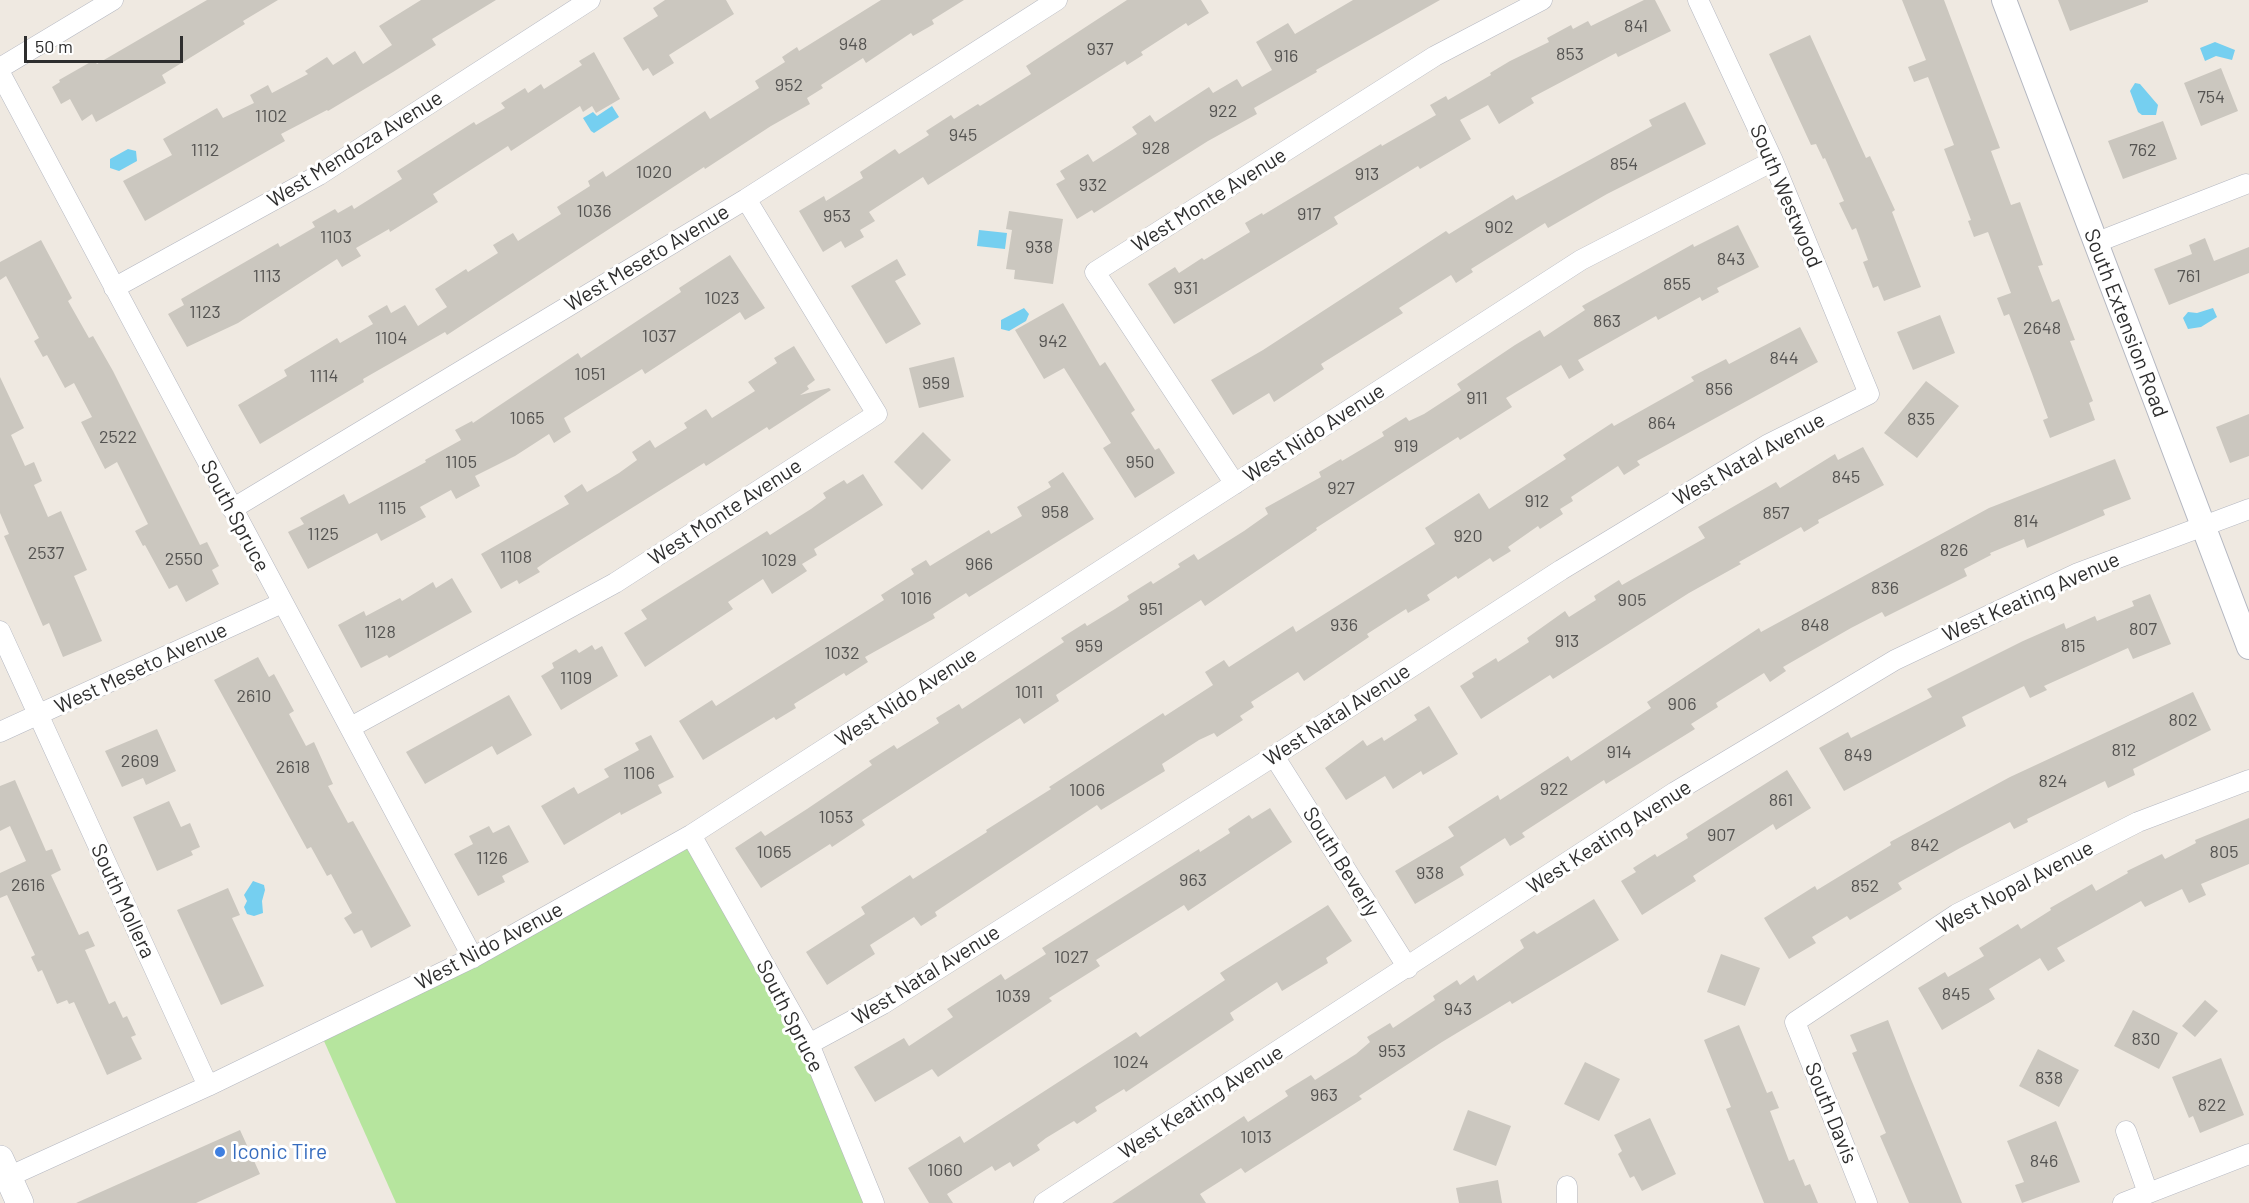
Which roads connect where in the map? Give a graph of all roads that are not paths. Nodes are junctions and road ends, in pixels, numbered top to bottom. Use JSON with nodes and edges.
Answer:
{"nodes":[{"id":1,"x":113,"y":0,"type":"edge"},
{"id":2,"x":590,"y":0,"type":"edge"},
{"id":3,"x":1057,"y":0,"type":"edge"},
{"id":4,"x":1542,"y":0,"type":"edge"},
{"id":5,"x":1698,"y":0,"type":"edge"},
{"id":6,"x":2004,"y":0,"type":"edge"},
{"id":7,"x":0,"y":68,"type":"edge"},
{"id":8,"x":0,"y":73,"type":"edge"},
{"id":9,"x":1773,"y":161,"type":"junction"},
{"id":10,"x":2246,"y":184,"type":"dead end"},
{"id":11,"x":746,"y":199,"type":"junction"},
{"id":12,"x":2094,"y":243,"type":"junction"},
{"id":13,"x":114,"y":288,"type":"junction"},
{"id":14,"x":1869,"y":394,"type":"joint"},
{"id":15,"x":1235,"y":484,"type":"junction"},
{"id":16,"x":232,"y":508,"type":"junction"},
{"id":17,"x":2249,"y":509,"type":"edge"},
{"id":18,"x":2203,"y":525,"type":"junction"},
{"id":19,"x":282,"y":603,"type":"junction"},
{"id":20,"x":0,"y":632,"type":"edge"},
{"id":21,"x":2249,"y":646,"type":"edge"},
{"id":22,"x":38,"y":715,"type":"junction"},
{"id":23,"x":351,"y":727,"type":"junction"},
{"id":24,"x":0,"y":732,"type":"edge"},
{"id":25,"x":1274,"y":756,"type":"junction"},
{"id":26,"x":2249,"y":780,"type":"edge"},
{"id":27,"x":692,"y":835,"type":"junction"},
{"id":28,"x":473,"y":958,"type":"junction"},
{"id":29,"x":1408,"y":968,"type":"junction"},
{"id":30,"x":1795,"y":1022,"type":"joint"},
{"id":31,"x":808,"y":1044,"type":"junction"},
{"id":32,"x":208,"y":1086,"type":"junction"},
{"id":33,"x":2126,"y":1131,"type":"dead end"},
{"id":34,"x":2249,"y":1154,"type":"edge"},
{"id":35,"x":4,"y":1168,"type":"edge"},
{"id":36,"x":2148,"y":1193,"type":"junction"},
{"id":37,"x":20,"y":1203,"type":"edge"},
{"id":38,"x":874,"y":1203,"type":"edge"},
{"id":39,"x":1044,"y":1203,"type":"edge"},
{"id":40,"x":1867,"y":1203,"type":"edge"},
{"id":41,"x":2123,"y":1203,"type":"edge"}],
"edges":[{"from":1,"to":7,"type":"street"},
{"from":2,"to":13,"type":"street","name":"West Mendoza Avenue"},
{"from":3,"to":11,"type":"street","name":"West Meseto Avenue"},
{"from":4,"to":15,"type":"street","name":"West Monte Avenue"},
{"from":5,"to":9,"type":"street","name":"South Westwood"},
{"from":6,"to":12,"type":"street","name":"South Extension Road"},
{"from":8,"to":13,"type":"street","name":"South Spruce"},
{"from":9,"to":14,"type":"street","name":"South Westwood"},
{"from":9,"to":15,"type":"street","name":"West Nido Avenue"},
{"from":10,"to":12,"type":"street"},
{"from":11,"to":16,"type":"street","name":"West Meseto Avenue"},
{"from":11,"to":23,"type":"street","name":"West Monte Avenue"},
{"from":12,"to":18,"type":"street","name":"South Extension Road"},
{"from":13,"to":16,"type":"street","name":"South Spruce"},
{"from":14,"to":25,"type":"street","name":"West Natal Avenue"},
{"from":15,"to":27,"type":"street","name":"West Nido Avenue"},
{"from":16,"to":19,"type":"street","name":"South Spruce"},
{"from":17,"to":18,"type":"street","name":"West Keating Avenue"},
{"from":18,"to":21,"type":"street","name":"South Extension Road"},
{"from":18,"to":29,"type":"street","name":"West Keating Avenue"},
{"from":19,"to":22,"type":"street","name":"West Meseto Avenue"},
{"from":19,"to":23,"type":"street","name":"South Spruce"},
{"from":20,"to":22,"type":"street","name":"South Mollera"},
{"from":22,"to":24,"type":"street","name":"West Meseto Avenue"},
{"from":22,"to":32,"type":"street","name":"South Mollera"},
{"from":23,"to":28,"type":"street","name":"South Spruce"},
{"from":25,"to":29,"type":"street","name":"South Beverly"},
{"from":25,"to":31,"type":"street","name":"West Natal Avenue"},
{"from":26,"to":30,"type":"street","name":"West Nopal Avenue"},
{"from":27,"to":28,"type":"street","name":"West Nido Avenue"},
{"from":27,"to":31,"type":"street","name":"South Spruce"},
{"from":28,"to":32,"type":"street","name":"West Nido Avenue"},
{"from":29,"to":39,"type":"street","name":"West Keating Avenue"},
{"from":30,"to":40,"type":"street","name":"South Davis"},
{"from":31,"to":38,"type":"street","name":"South Spruce"},
{"from":32,"to":35,"type":"street","name":"West Nido Avenue"},
{"from":33,"to":36,"type":"street"},
{"from":34,"to":36,"type":"street"},
{"from":35,"to":37,"type":"main road"},
{"from":36,"to":41,"type":"street"}]}
